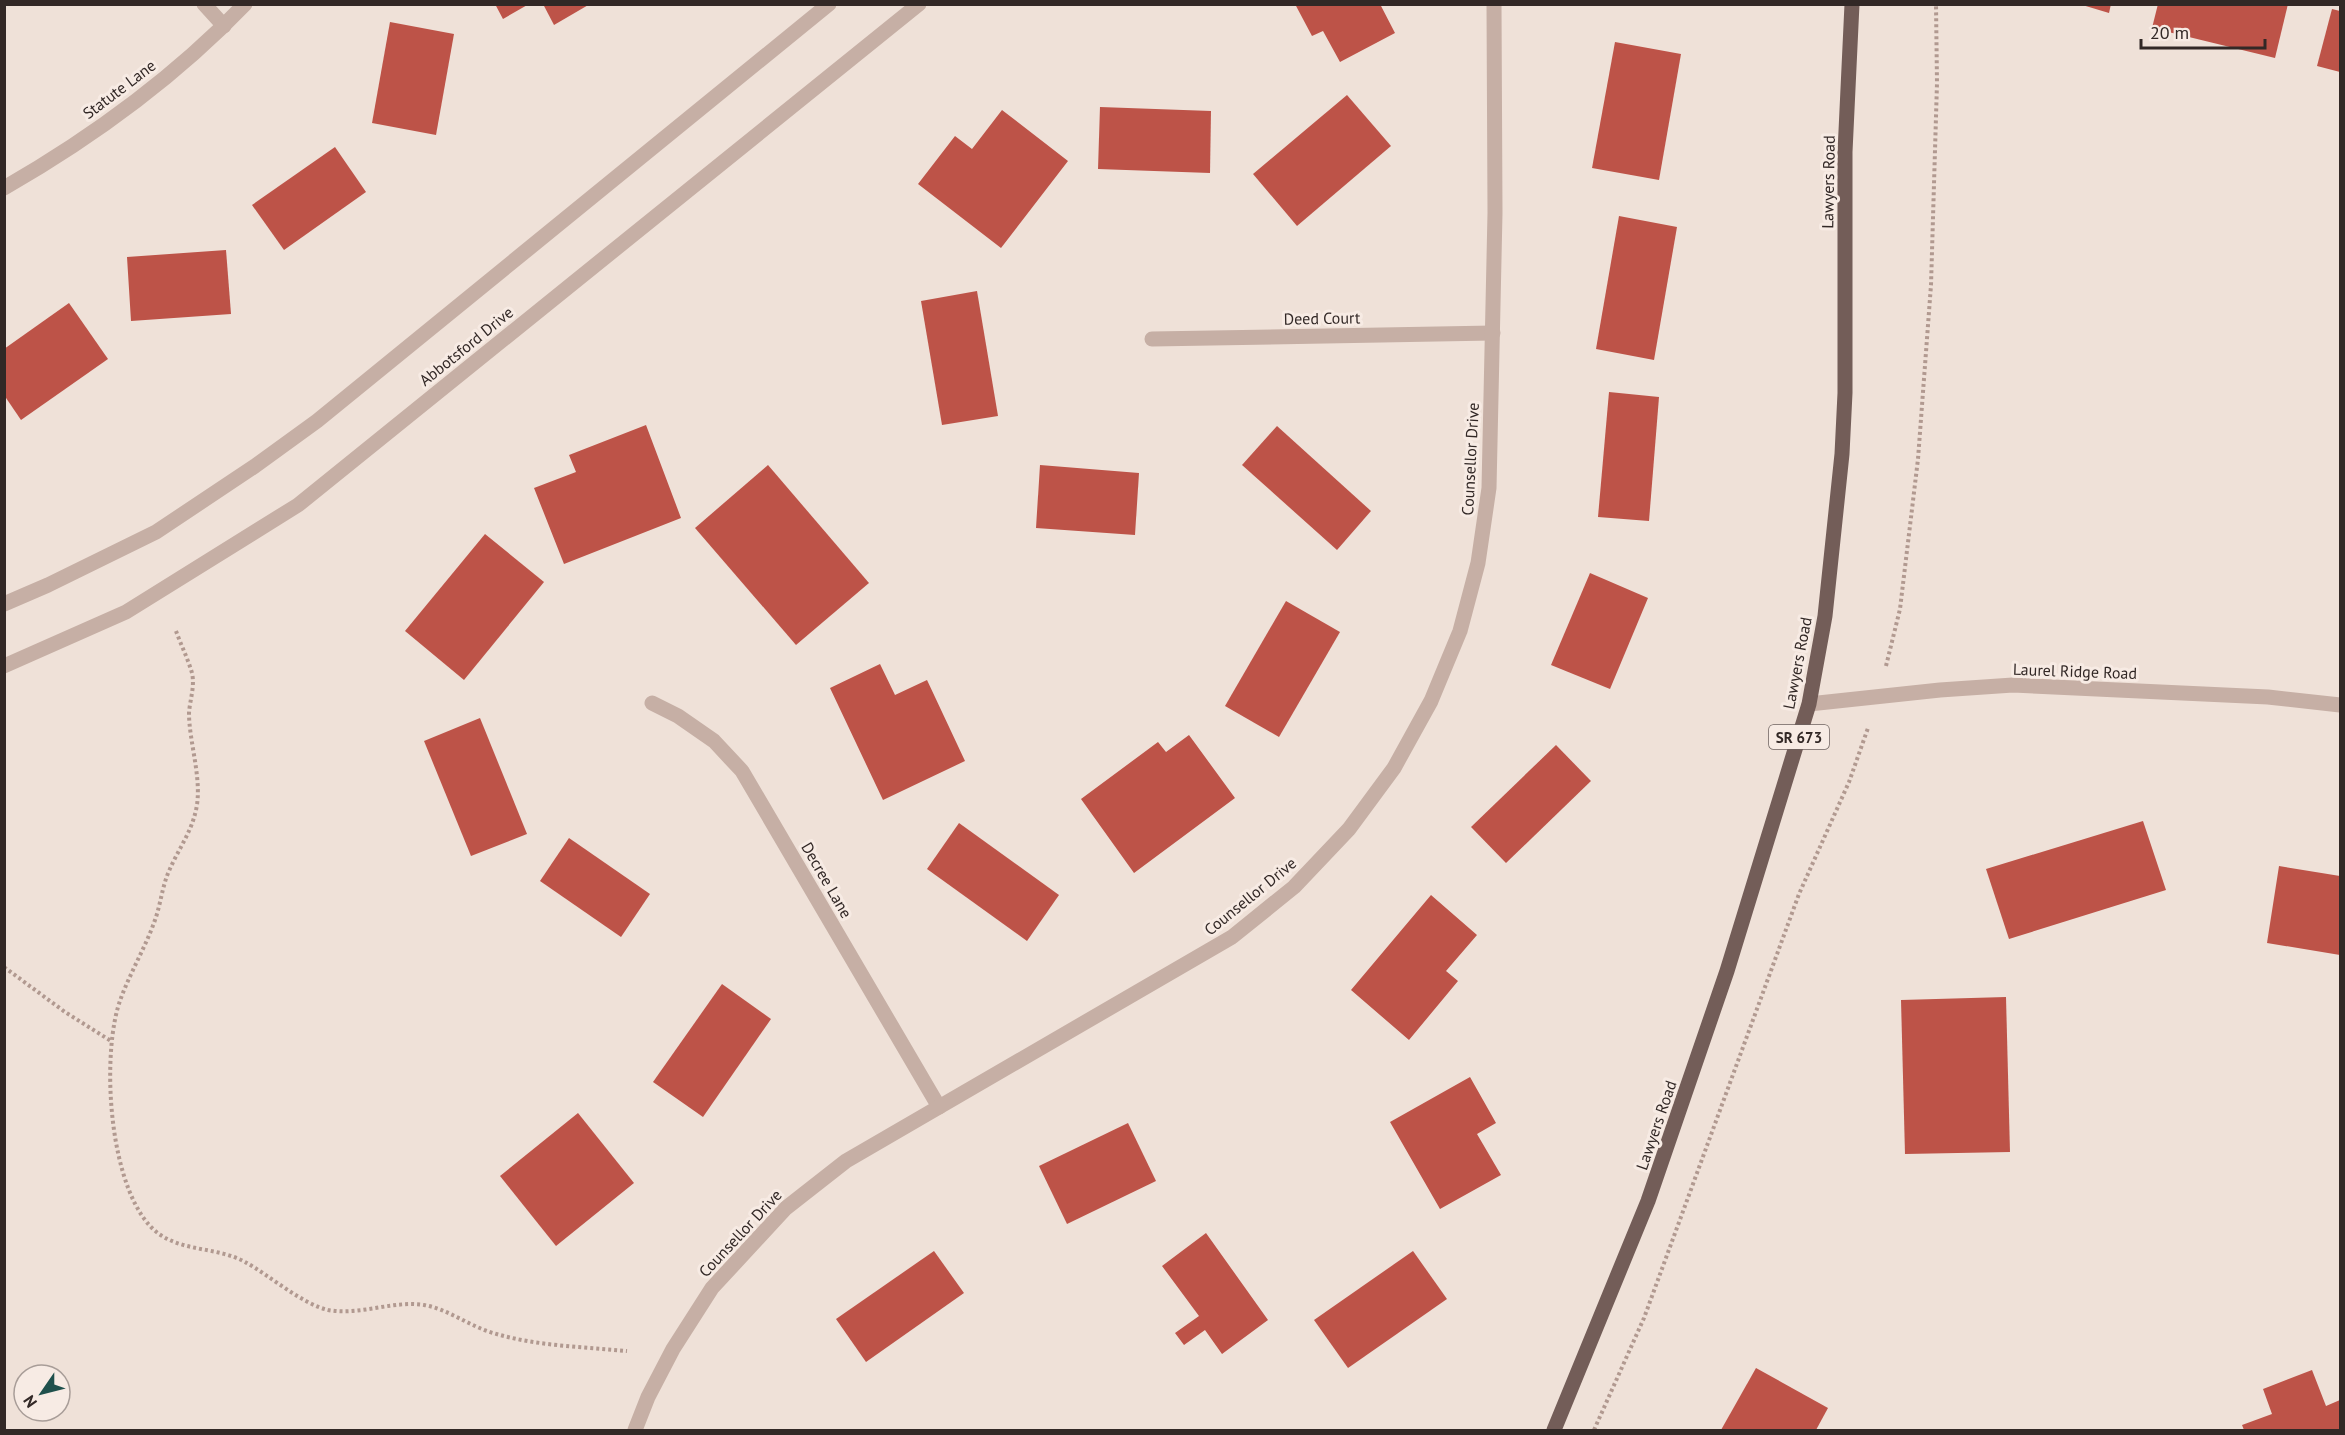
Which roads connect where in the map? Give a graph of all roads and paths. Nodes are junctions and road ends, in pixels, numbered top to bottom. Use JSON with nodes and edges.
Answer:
{"nodes":[{"id":1,"x":204,"y":4,"type":"edge"},
{"id":2,"x":245,"y":4,"type":"edge"},
{"id":3,"x":829,"y":4,"type":"edge"},
{"id":4,"x":919,"y":4,"type":"edge"},
{"id":5,"x":1494,"y":4,"type":"edge"},
{"id":6,"x":1852,"y":4,"type":"edge"},
{"id":7,"x":224,"y":26,"type":"junction"},
{"id":8,"x":4,"y":188,"type":"edge"},
{"id":9,"x":1493,"y":333,"type":"junction"},
{"id":10,"x":1152,"y":339,"type":"dead end"},
{"id":11,"x":4,"y":604,"type":"edge"},
{"id":12,"x":176,"y":631,"type":"dead end"},
{"id":13,"x":4,"y":666,"type":"edge"},
{"id":14,"x":651,"y":703,"type":"dead end"},
{"id":15,"x":1809,"y":704,"type":"junction"},
{"id":16,"x":2340,"y":705,"type":"edge"},
{"id":17,"x":4,"y":968,"type":"edge"},
{"id":18,"x":111,"y":1041,"type":"junction"},
{"id":19,"x":939,"y":1107,"type":"junction"},
{"id":20,"x":627,"y":1351,"type":"dead end"},
{"id":21,"x":635,"y":1431,"type":"edge"},
{"id":22,"x":1554,"y":1431,"type":"edge"}],
"edges":[{"from":1,"to":7,"type":"street"},
{"from":2,"to":7,"type":"street","name":"Statute Lane"},
{"from":3,"to":11,"type":"street"},
{"from":4,"to":13,"type":"street","name":"Abbotsford Drive"},
{"from":5,"to":9,"type":"street","name":"Counsellor Drive"},
{"from":6,"to":15,"type":"main road","name":"Lawyers Road","number":"SR 673"},
{"from":7,"to":8,"type":"street","name":"Statute Lane"},
{"from":9,"to":10,"type":"street","name":"Deed Court"},
{"from":9,"to":19,"type":"street","name":"Counsellor Drive"},
{"from":12,"to":18,"type":"path"},
{"from":14,"to":19,"type":"street","name":"Decree Lane"},
{"from":15,"to":16,"type":"street","name":"Laurel Ridge Road"},
{"from":15,"to":22,"type":"main road","name":"Lawyers Road","number":"SR 673"},
{"from":17,"to":18,"type":"path"},
{"from":18,"to":20,"type":"path"},
{"from":19,"to":21,"type":"street","name":"Counsellor Drive"}]}
